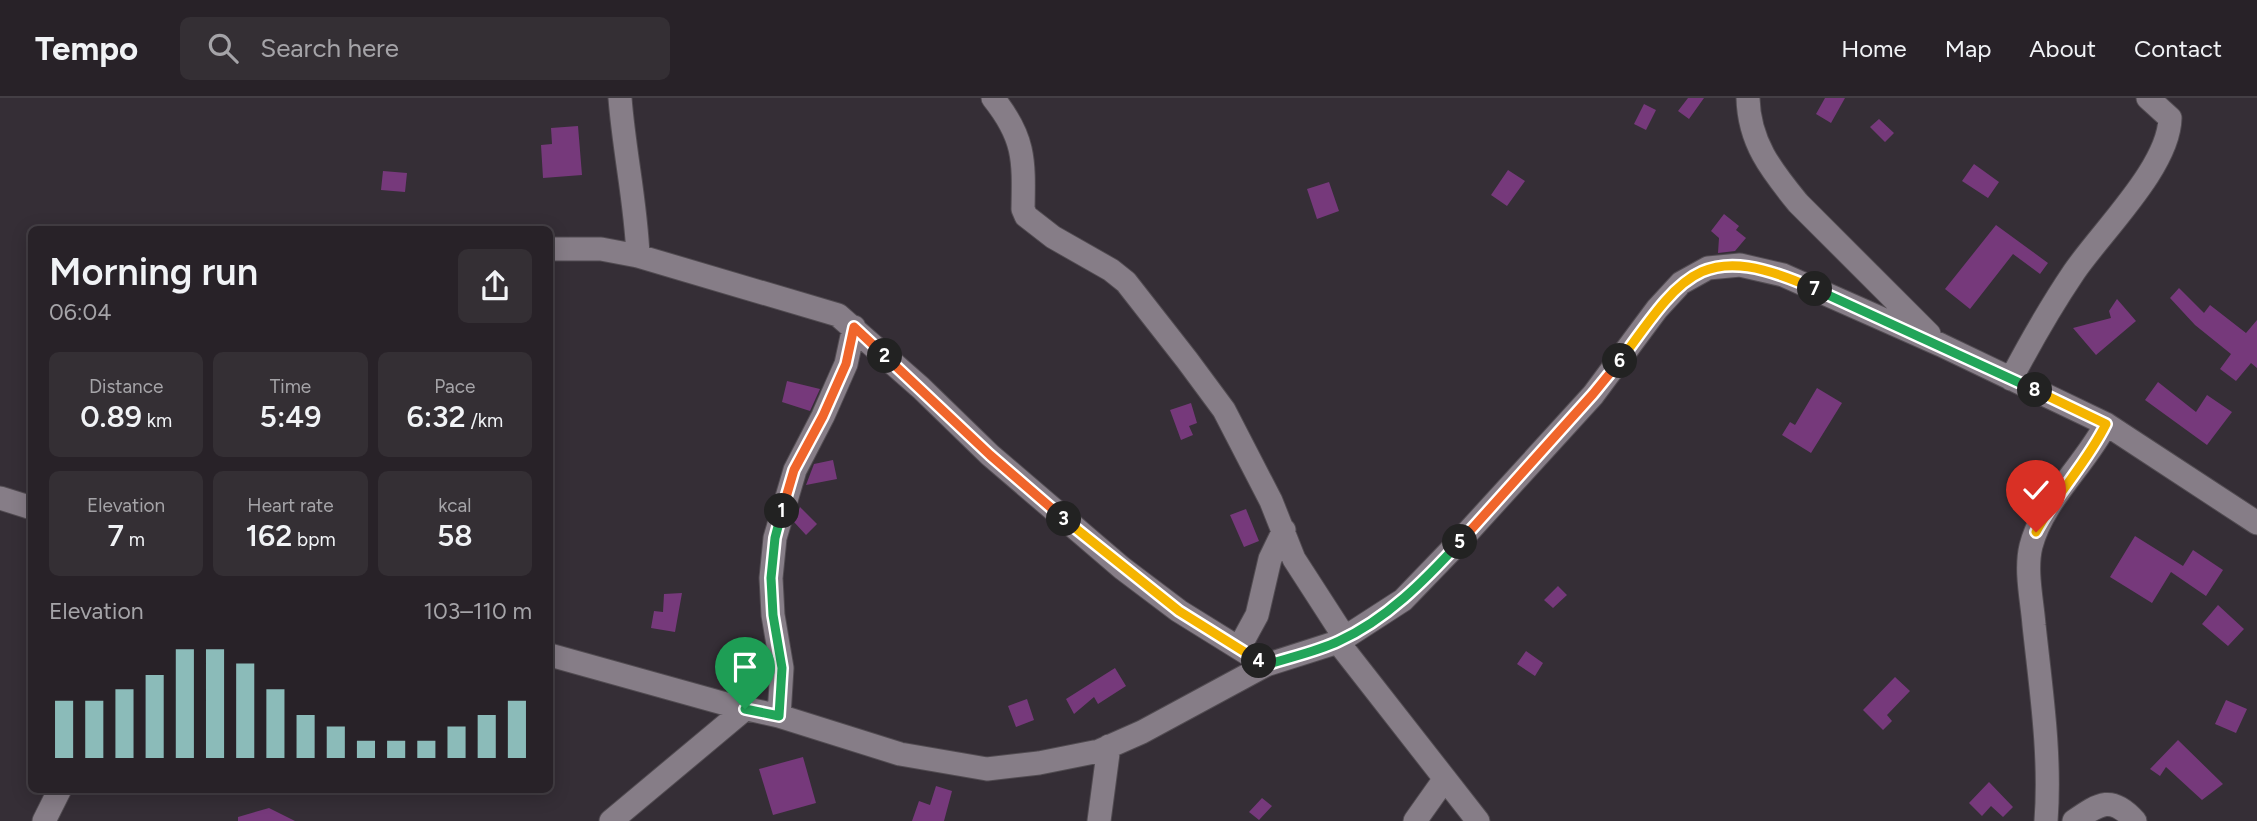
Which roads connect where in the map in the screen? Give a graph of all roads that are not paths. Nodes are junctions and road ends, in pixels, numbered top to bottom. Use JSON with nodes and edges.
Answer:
{"nodes":[{"id":1,"x":620,"y":98,"type":"edge"},
{"id":2,"x":993,"y":98,"type":"edge"},
{"id":3,"x":1748,"y":98,"type":"edge"},
{"id":4,"x":2148,"y":98,"type":"edge"},
{"id":5,"x":553,"y":248,"type":"edge"},
{"id":6,"x":638,"y":256,"type":"junction"},
{"id":7,"x":854,"y":327,"type":"junction"},
{"id":8,"x":1941,"y":345,"type":"junction"},
{"id":9,"x":2011,"y":379,"type":"junction"},
{"id":10,"x":2106,"y":424,"type":"junction"},
{"id":11,"x":0,"y":498,"type":"edge"},
{"id":12,"x":28,"y":507,"type":"edge"},
{"id":13,"x":2257,"y":523,"type":"edge"},
{"id":14,"x":1284,"y":530,"type":"junction"},
{"id":15,"x":1341,"y":640,"type":"junction"},
{"id":16,"x":1239,"y":648,"type":"junction"},
{"id":17,"x":553,"y":656,"type":"edge"},
{"id":18,"x":1266,"y":665,"type":"junction"},
{"id":19,"x":745,"y":709,"type":"junction"},
{"id":20,"x":779,"y":716,"type":"junction"},
{"id":21,"x":1109,"y":746,"type":"junction"},
{"id":22,"x":1444,"y":779,"type":"junction"},
{"id":23,"x":58,"y":793,"type":"edge"},
{"id":24,"x":44,"y":821,"type":"edge"},
{"id":25,"x":611,"y":821,"type":"edge"},
{"id":26,"x":1099,"y":821,"type":"edge"},
{"id":27,"x":1415,"y":821,"type":"edge"},
{"id":28,"x":1478,"y":821,"type":"edge"},
{"id":29,"x":2046,"y":821,"type":"edge"},
{"id":30,"x":2074,"y":821,"type":"edge"},
{"id":31,"x":2135,"y":821,"type":"edge"}],
"edges":[{"from":1,"to":6,"type":"street"},
{"from":2,"to":14,"type":"street"},
{"from":3,"to":8,"type":"street"},
{"from":4,"to":9,"type":"street"},
{"from":5,"to":6,"type":"street"},
{"from":6,"to":7,"type":"street"},
{"from":7,"to":16,"type":"street"},
{"from":7,"to":20,"type":"street"},
{"from":8,"to":9,"type":"street"},
{"from":8,"to":15,"type":"street"},
{"from":9,"to":10,"type":"street"},
{"from":10,"to":13,"type":"street"},
{"from":10,"to":29,"type":"street"},
{"from":11,"to":12,"type":"street"},
{"from":14,"to":15,"type":"street"},
{"from":14,"to":16,"type":"street"},
{"from":15,"to":18,"type":"street"},
{"from":15,"to":22,"type":"street"},
{"from":16,"to":18,"type":"street"},
{"from":17,"to":19,"type":"street"},
{"from":18,"to":21,"type":"street"},
{"from":19,"to":20,"type":"street"},
{"from":19,"to":25,"type":"street"},
{"from":20,"to":21,"type":"street"},
{"from":21,"to":26,"type":"street"},
{"from":22,"to":27,"type":"street"},
{"from":22,"to":28,"type":"street"},
{"from":23,"to":24,"type":"street"},
{"from":30,"to":31,"type":"street"}]}
